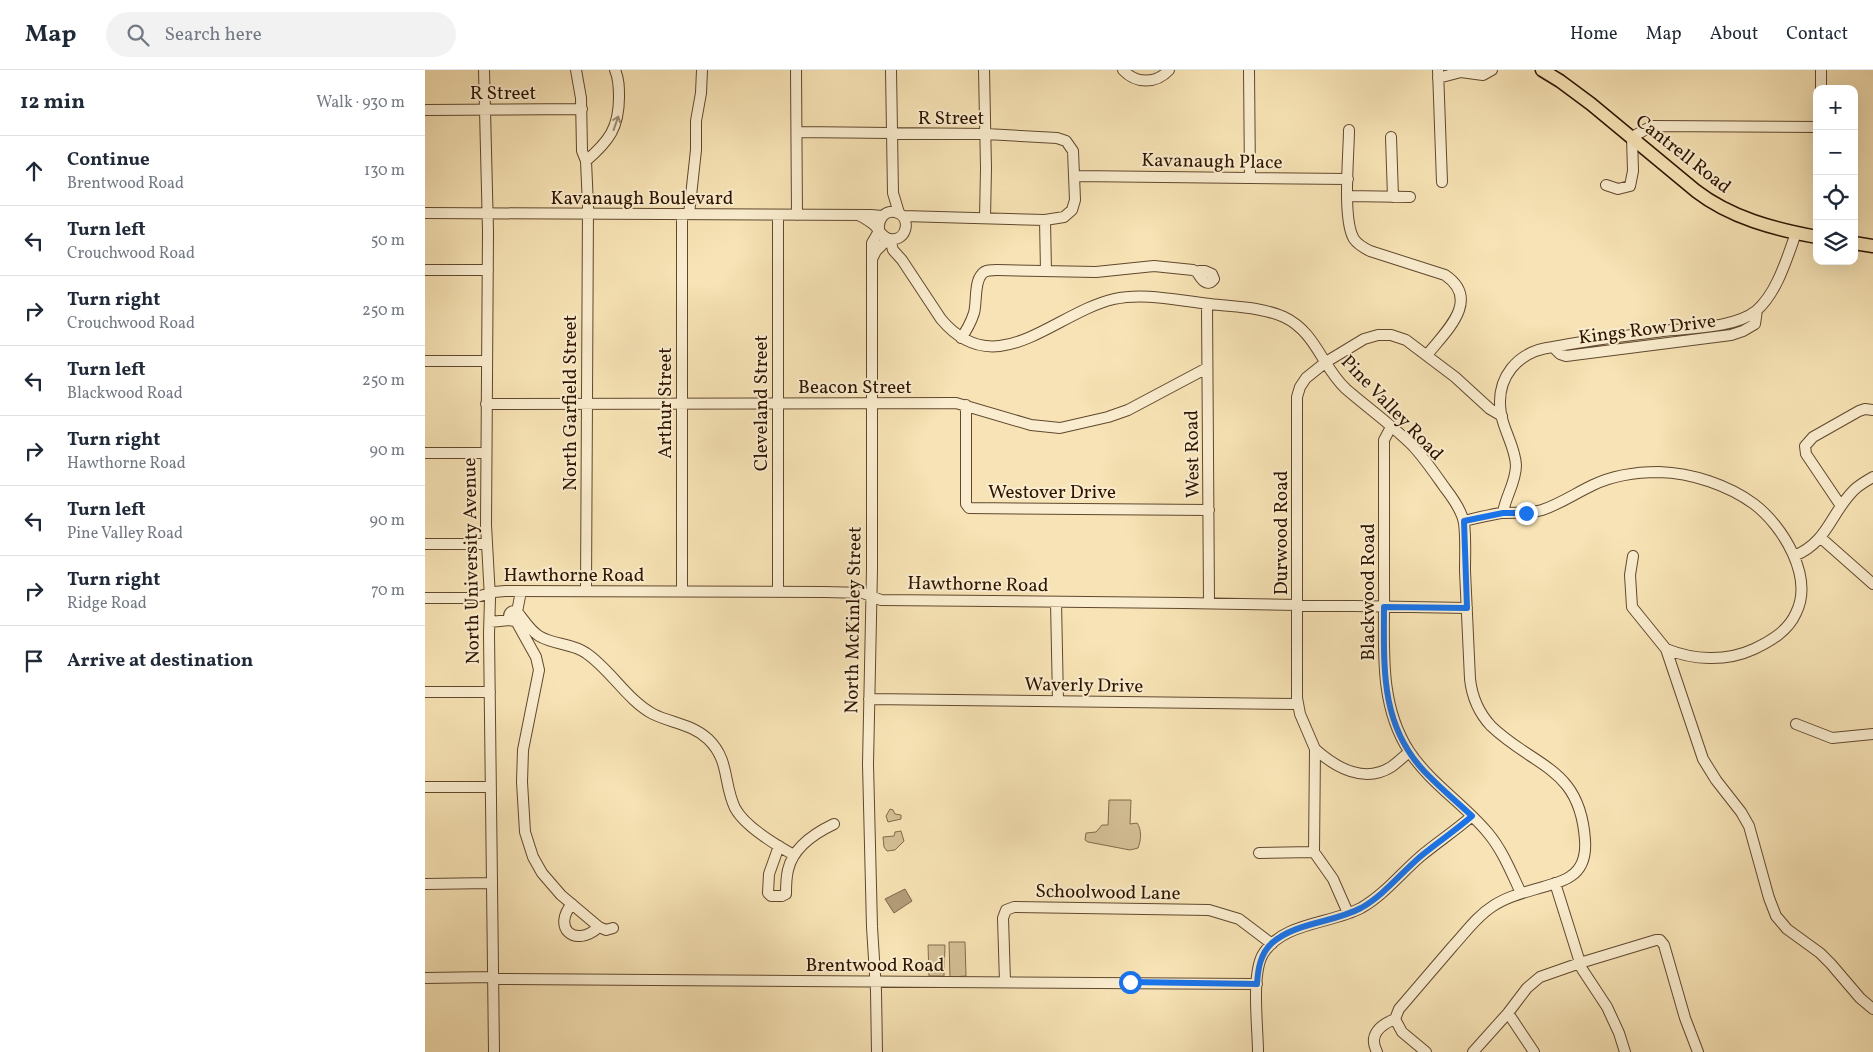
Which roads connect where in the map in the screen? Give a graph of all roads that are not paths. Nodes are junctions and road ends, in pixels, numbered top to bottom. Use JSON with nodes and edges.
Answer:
{"nodes":[{"id":1,"x":484,"y":70,"type":"edge"},
{"id":2,"x":576,"y":70,"type":"edge"},
{"id":3,"x":615,"y":70,"type":"edge"},
{"id":4,"x":702,"y":70,"type":"edge"},
{"id":5,"x":796,"y":70,"type":"edge"},
{"id":6,"x":891,"y":70,"type":"edge"},
{"id":7,"x":984,"y":70,"type":"edge"},
{"id":8,"x":1123,"y":70,"type":"edge"},
{"id":9,"x":1169,"y":70,"type":"edge"},
{"id":10,"x":1249,"y":70,"type":"edge"},
{"id":11,"x":1492,"y":70,"type":"edge"},
{"id":12,"x":1542,"y":70,"type":"edge"},
{"id":13,"x":1821,"y":70,"type":"edge"},
{"id":14,"x":1438,"y":74,"type":"edge"},
{"id":15,"x":1821,"y":85,"type":"edge"},
{"id":16,"x":582,"y":109,"type":"junction"},
{"id":17,"x":425,"y":110,"type":"edge"},
{"id":18,"x":484,"y":110,"type":"junction"},
{"id":19,"x":1813,"y":127,"type":"edge"},
{"id":20,"x":1349,"y":130,"type":"dead end"},
{"id":21,"x":797,"y":132,"type":"junction"},
{"id":22,"x":891,"y":134,"type":"junction"},
{"id":23,"x":986,"y":134,"type":"junction"},
{"id":24,"x":1391,"y":136,"type":"dead end"},
{"id":25,"x":1632,"y":137,"type":"junction"},
{"id":26,"x":586,"y":161,"type":"junction"},
{"id":27,"x":1075,"y":176,"type":"junction"},
{"id":28,"x":1250,"y":178,"type":"junction"},
{"id":29,"x":1348,"y":179,"type":"junction"},
{"id":30,"x":1442,"y":182,"type":"dead end"},
{"id":31,"x":1606,"y":186,"type":"dead end"},
{"id":32,"x":893,"y":193,"type":"junction"},
{"id":33,"x":1348,"y":196,"type":"junction"},
{"id":34,"x":1393,"y":197,"type":"junction"},
{"id":35,"x":1410,"y":197,"type":"dead end"},
{"id":36,"x":425,"y":213,"type":"edge"},
{"id":37,"x":487,"y":214,"type":"junction"},
{"id":38,"x":588,"y":214,"type":"junction"},
{"id":39,"x":686,"y":214,"type":"junction"},
{"id":40,"x":778,"y":215,"type":"junction"},
{"id":41,"x":797,"y":215,"type":"junction"},
{"id":42,"x":884,"y":215,"type":"junction"},
{"id":43,"x":901,"y":215,"type":"junction"},
{"id":44,"x":860,"y":216,"type":"junction"},
{"id":45,"x":935,"y":218,"type":"junction"},
{"id":46,"x":985,"y":218,"type":"junction"},
{"id":47,"x":1045,"y":220,"type":"junction"},
{"id":48,"x":879,"y":230,"type":"junction"},
{"id":49,"x":904,"y":233,"type":"junction"},
{"id":50,"x":1796,"y":233,"type":"junction"},
{"id":51,"x":1813,"y":236,"type":"edge"},
{"id":52,"x":889,"y":239,"type":"junction"},
{"id":53,"x":1858,"y":244,"type":"edge"},
{"id":54,"x":1873,"y":246,"type":"edge"},
{"id":55,"x":872,"y":259,"type":"junction"},
{"id":56,"x":902,"y":260,"type":"junction"},
{"id":57,"x":425,"y":270,"type":"edge"},
{"id":58,"x":488,"y":270,"type":"junction"},
{"id":59,"x":1046,"y":271,"type":"junction"},
{"id":60,"x":1197,"y":272,"type":"dead end"},
{"id":61,"x":1207,"y":304,"type":"junction"},
{"id":62,"x":961,"y":338,"type":"junction"},
{"id":63,"x":1427,"y":355,"type":"junction"},
{"id":64,"x":425,"y":361,"type":"edge"},
{"id":65,"x":486,"y":362,"type":"junction"},
{"id":66,"x":1326,"y":362,"type":"junction"},
{"id":67,"x":1207,"y":368,"type":"junction"},
{"id":68,"x":587,"y":403,"type":"junction"},
{"id":69,"x":682,"y":403,"type":"junction"},
{"id":70,"x":777,"y":403,"type":"junction"},
{"id":71,"x":871,"y":403,"type":"junction"},
{"id":72,"x":486,"y":404,"type":"junction"},
{"id":73,"x":966,"y":405,"type":"junction"},
{"id":74,"x":1873,"y":410,"type":"edge"},
{"id":75,"x":1502,"y":416,"type":"junction"},
{"id":76,"x":1391,"y":427,"type":"junction"},
{"id":77,"x":425,"y":453,"type":"edge"},
{"id":78,"x":486,"y":453,"type":"junction"},
{"id":79,"x":1873,"y":477,"type":"edge"},
{"id":80,"x":1841,"y":506,"type":"junction"},
{"id":81,"x":1209,"y":510,"type":"junction"},
{"id":82,"x":1503,"y":513,"type":"junction"},
{"id":83,"x":1464,"y":521,"type":"junction"},
{"id":84,"x":1821,"y":538,"type":"junction"},
{"id":85,"x":425,"y":544,"type":"edge"},
{"id":86,"x":487,"y":544,"type":"junction"},
{"id":87,"x":1633,"y":556,"type":"dead end"},
{"id":88,"x":1794,"y":556,"type":"junction"},
{"id":89,"x":1873,"y":584,"type":"edge"},
{"id":90,"x":521,"y":591,"type":"junction"},
{"id":91,"x":586,"y":591,"type":"junction"},
{"id":92,"x":682,"y":591,"type":"junction"},
{"id":93,"x":778,"y":592,"type":"junction"},
{"id":94,"x":490,"y":594,"type":"junction"},
{"id":95,"x":871,"y":597,"type":"junction"},
{"id":96,"x":425,"y":598,"type":"edge"},
{"id":97,"x":1056,"y":602,"type":"junction"},
{"id":98,"x":1209,"y":603,"type":"junction"},
{"id":99,"x":1298,"y":606,"type":"junction"},
{"id":100,"x":1384,"y":607,"type":"junction"},
{"id":101,"x":1467,"y":608,"type":"junction"},
{"id":102,"x":515,"y":617,"type":"junction"},
{"id":103,"x":491,"y":622,"type":"junction"},
{"id":104,"x":544,"y":639,"type":"junction"},
{"id":105,"x":1666,"y":649,"type":"junction"},
{"id":106,"x":536,"y":657,"type":"junction"},
{"id":107,"x":425,"y":692,"type":"edge"},
{"id":108,"x":490,"y":692,"type":"junction"},
{"id":109,"x":869,"y":699,"type":"junction"},
{"id":110,"x":1057,"y":701,"type":"junction"},
{"id":111,"x":1298,"y":704,"type":"junction"},
{"id":112,"x":1796,"y":724,"type":"dead end"},
{"id":113,"x":1873,"y":734,"type":"edge"},
{"id":114,"x":1315,"y":749,"type":"junction"},
{"id":115,"x":1409,"y":752,"type":"junction"},
{"id":116,"x":425,"y":787,"type":"edge"},
{"id":117,"x":491,"y":787,"type":"junction"},
{"id":118,"x":1472,"y":816,"type":"junction"},
{"id":119,"x":834,"y":824,"type":"dead end"},
{"id":120,"x":779,"y":846,"type":"junction"},
{"id":121,"x":1314,"y":852,"type":"junction"},
{"id":122,"x":1259,"y":853,"type":"dead end"},
{"id":123,"x":794,"y":855,"type":"junction"},
{"id":124,"x":491,"y":883,"type":"junction"},
{"id":125,"x":1555,"y":883,"type":"junction"},
{"id":126,"x":425,"y":884,"type":"edge"},
{"id":127,"x":1521,"y":893,"type":"junction"},
{"id":128,"x":572,"y":904,"type":"junction"},
{"id":129,"x":1348,"y":913,"type":"junction"},
{"id":130,"x":599,"y":927,"type":"junction"},
{"id":131,"x":613,"y":928,"type":"dead end"},
{"id":132,"x":1271,"y":944,"type":"junction"},
{"id":133,"x":1580,"y":962,"type":"junction"},
{"id":134,"x":425,"y":978,"type":"edge"},
{"id":135,"x":493,"y":978,"type":"junction"},
{"id":136,"x":876,"y":981,"type":"junction"},
{"id":137,"x":1005,"y":982,"type":"junction"},
{"id":138,"x":1257,"y":984,"type":"junction"},
{"id":139,"x":1873,"y":1009,"type":"edge"},
{"id":140,"x":1508,"y":1013,"type":"junction"},
{"id":141,"x":1395,"y":1019,"type":"junction"},
{"id":142,"x":1415,"y":1044,"type":"junction"},
{"id":143,"x":494,"y":1052,"type":"edge"},
{"id":144,"x":877,"y":1052,"type":"edge"},
{"id":145,"x":1258,"y":1052,"type":"edge"},
{"id":146,"x":1377,"y":1052,"type":"edge"},
{"id":147,"x":1408,"y":1052,"type":"edge"},
{"id":148,"x":1426,"y":1052,"type":"edge"},
{"id":149,"x":1473,"y":1052,"type":"edge"},
{"id":150,"x":1534,"y":1052,"type":"edge"},
{"id":151,"x":1625,"y":1052,"type":"edge"},
{"id":152,"x":1698,"y":1052,"type":"edge"}],
"edges":[{"from":1,"to":18,"type":"street","name":"North University Avenue"},
{"from":2,"to":16,"type":"street","name":"North Garfield Street"},
{"from":26,"to":3,"type":"street","one_way":true},
{"from":4,"to":39,"type":"street","name":"Arthur Street"},
{"from":5,"to":21,"type":"street"},
{"from":6,"to":22,"type":"street"},
{"from":7,"to":23,"type":"street"},
{"from":8,"to":9,"type":"street"},
{"from":10,"to":28,"type":"street"},
{"from":11,"to":14,"type":"street"},
{"from":12,"to":25,"type":"main road","name":"Cantrell Road"},
{"from":13,"to":15,"type":"street"},
{"from":14,"to":30,"type":"street"},
{"from":16,"to":18,"type":"street","name":"R Street"},
{"from":16,"to":26,"type":"street","name":"North Garfield Street"},
{"from":17,"to":18,"type":"street","name":"R Street"},
{"from":18,"to":37,"type":"street","name":"North University Avenue"},
{"from":19,"to":25,"type":"street"},
{"from":20,"to":29,"type":"street"},
{"from":21,"to":22,"type":"street","name":"R Street"},
{"from":21,"to":41,"type":"street"},
{"from":22,"to":23,"type":"street","name":"R Street"},
{"from":22,"to":32,"type":"street"},
{"from":23,"to":27,"type":"street","name":"R Street"},
{"from":23,"to":46,"type":"street"},
{"from":24,"to":34,"type":"street"},
{"from":25,"to":31,"type":"street"},
{"from":25,"to":50,"type":"main road","name":"Cantrell Road"},
{"from":26,"to":38,"type":"street","name":"North Garfield Street"},
{"from":27,"to":28,"type":"street","name":"Kavanaugh Place"},
{"from":27,"to":47,"type":"street"},
{"from":28,"to":29,"type":"street","name":"Kavanaugh Place"},
{"from":29,"to":33,"type":"street"},
{"from":32,"to":42,"type":"street"},
{"from":32,"to":43,"type":"street"},
{"from":33,"to":34,"type":"street"},
{"from":33,"to":63,"type":"street"},
{"from":34,"to":35,"type":"street"},
{"from":36,"to":37,"type":"street","name":"Kavanaugh Boulevard"},
{"from":37,"to":38,"type":"street","name":"Kavanaugh Boulevard"},
{"from":37,"to":58,"type":"street","name":"North University Avenue"},
{"from":38,"to":39,"type":"street","name":"Kavanaugh Boulevard"},
{"from":38,"to":68,"type":"street","name":"North Garfield Street"},
{"from":39,"to":40,"type":"street","name":"Kavanaugh Boulevard"},
{"from":39,"to":69,"type":"street","name":"Arthur Street"},
{"from":40,"to":41,"type":"street","name":"Kavanaugh Boulevard"},
{"from":40,"to":70,"type":"street","name":"Cleveland Street"},
{"from":41,"to":44,"type":"street","name":"Kavanaugh Boulevard"},
{"from":42,"to":43,"type":"street"},
{"from":42,"to":44,"type":"street","name":"Kavanaugh Boulevard"},
{"from":42,"to":48,"type":"street"},
{"from":43,"to":45,"type":"street"},
{"from":43,"to":49,"type":"street"},
{"from":44,"to":48,"type":"street"},
{"from":45,"to":46,"type":"street"},
{"from":45,"to":49,"type":"street"},
{"from":46,"to":47,"type":"street"},
{"from":47,"to":59,"type":"street"},
{"from":48,"to":52,"type":"street"},
{"from":48,"to":55,"type":"street","name":"North McKinley Street"},
{"from":49,"to":52,"type":"street"},
{"from":49,"to":56,"type":"street"},
{"from":50,"to":51,"type":"main road","name":"Cantrell Road"},
{"from":50,"to":75,"type":"street","name":"Kings Row Drive"},
{"from":52,"to":55,"type":"street"},
{"from":52,"to":56,"type":"street","name":"Pine Valley Road"},
{"from":53,"to":54,"type":"main road"},
{"from":55,"to":71,"type":"street","name":"North McKinley Street"},
{"from":56,"to":62,"type":"street","name":"Pine Valley Road"},
{"from":57,"to":58,"type":"street"},
{"from":58,"to":65,"type":"street","name":"North University Avenue"},
{"from":59,"to":60,"type":"street"},
{"from":59,"to":62,"type":"street"},
{"from":61,"to":62,"type":"street","name":"Pine Valley Road"},
{"from":61,"to":66,"type":"street","name":"Pine Valley Road"},
{"from":61,"to":67,"type":"street","name":"West Road"},
{"from":63,"to":66,"type":"street","name":"Durwood Road"},
{"from":63,"to":75,"type":"street","name":"Durwood Road"},
{"from":64,"to":65,"type":"street"},
{"from":65,"to":72,"type":"street","name":"North University Avenue"},
{"from":66,"to":76,"type":"street","name":"Pine Valley Road"},
{"from":66,"to":99,"type":"street","name":"Durwood Road"},
{"from":67,"to":73,"type":"street","name":"Beacon Street"},
{"from":67,"to":81,"type":"street","name":"West Road"},
{"from":68,"to":69,"type":"street","name":"Beacon Street"},
{"from":68,"to":72,"type":"street","name":"Beacon Street"},
{"from":68,"to":91,"type":"street","name":"North Garfield Street"},
{"from":69,"to":70,"type":"street","name":"Beacon Street"},
{"from":69,"to":92,"type":"street","name":"Arthur Street"},
{"from":70,"to":71,"type":"street","name":"Beacon Street"},
{"from":70,"to":93,"type":"street","name":"Cleveland Street"},
{"from":71,"to":73,"type":"street","name":"Beacon Street"},
{"from":71,"to":95,"type":"street","name":"North McKinley Street"},
{"from":72,"to":78,"type":"street","name":"North University Avenue"},
{"from":73,"to":81,"type":"street","name":"Westover Drive"},
{"from":74,"to":80,"type":"street"},
{"from":75,"to":82,"type":"street","name":"Kings Row Drive"},
{"from":76,"to":83,"type":"street","name":"Pine Valley Road"},
{"from":76,"to":100,"type":"street","name":"Blackwood Road"},
{"from":77,"to":78,"type":"street"},
{"from":78,"to":86,"type":"street","name":"North University Avenue"},
{"from":79,"to":80,"type":"street"},
{"from":80,"to":84,"type":"street"},
{"from":81,"to":98,"type":"street","name":"West Road"},
{"from":82,"to":83,"type":"street"},
{"from":82,"to":88,"type":"street"},
{"from":83,"to":101,"type":"street","name":"Pine Valley Road"},
{"from":84,"to":88,"type":"street"},
{"from":84,"to":89,"type":"street"},
{"from":85,"to":86,"type":"street","name":"Hawthorne Road"},
{"from":86,"to":94,"type":"street","name":"North University Avenue"},
{"from":87,"to":105,"type":"street"},
{"from":88,"to":105,"type":"street"},
{"from":90,"to":91,"type":"street","name":"Hawthorne Road"},
{"from":90,"to":94,"type":"street","name":"Hawthorne Road"},
{"from":90,"to":102,"type":"street"},
{"from":91,"to":92,"type":"street","name":"Hawthorne Road"},
{"from":92,"to":93,"type":"street","name":"Hawthorne Road"},
{"from":93,"to":95,"type":"street","name":"Hawthorne Road"},
{"from":94,"to":96,"type":"street","name":"Hawthorne Road"},
{"from":94,"to":103,"type":"street","name":"North University Avenue"},
{"from":95,"to":97,"type":"street","name":"Hawthorne Road"},
{"from":95,"to":109,"type":"street","name":"North McKinley Street"},
{"from":97,"to":98,"type":"street","name":"Hawthorne Road"},
{"from":97,"to":110,"type":"street"},
{"from":98,"to":99,"type":"street","name":"Hawthorne Road"},
{"from":99,"to":100,"type":"street","name":"Hawthorne Road"},
{"from":99,"to":111,"type":"street","name":"Durwood Road"},
{"from":100,"to":101,"type":"street","name":"Hawthorne Road"},
{"from":100,"to":115,"type":"street","name":"Blackwood Road"},
{"from":101,"to":125,"type":"street","name":"Pine Valley Road"},
{"from":102,"to":103,"type":"street"},
{"from":102,"to":104,"type":"street"},
{"from":102,"to":106,"type":"street"},
{"from":103,"to":108,"type":"street","name":"North University Avenue"},
{"from":104,"to":106,"type":"street"},
{"from":104,"to":120,"type":"street"},
{"from":105,"to":139,"type":"street"},
{"from":106,"to":128,"type":"street"},
{"from":107,"to":108,"type":"street"},
{"from":108,"to":117,"type":"street","name":"North University Avenue"},
{"from":109,"to":110,"type":"street","name":"Waverly Drive"},
{"from":109,"to":136,"type":"street","name":"North McKinley Street"},
{"from":110,"to":111,"type":"street","name":"Waverly Drive"},
{"from":111,"to":114,"type":"street","name":"Durwood Road"},
{"from":112,"to":113,"type":"street"},
{"from":114,"to":115,"type":"street"},
{"from":114,"to":121,"type":"street","name":"Durwood Road"},
{"from":115,"to":118,"type":"street","name":"Blackwood Road"},
{"from":116,"to":117,"type":"street"},
{"from":117,"to":124,"type":"street","name":"North University Avenue"},
{"from":118,"to":127,"type":"street","name":"Blackwood Road"},
{"from":118,"to":129,"type":"street"},
{"from":119,"to":123,"type":"street"},
{"from":120,"to":123,"type":"street"},
{"from":120,"to":123,"type":"street"},
{"from":121,"to":122,"type":"street"},
{"from":121,"to":129,"type":"street"},
{"from":124,"to":126,"type":"street"},
{"from":124,"to":135,"type":"street","name":"North University Avenue"},
{"from":125,"to":127,"type":"street","name":"Pine Valley Road"},
{"from":125,"to":133,"type":"street"},
{"from":127,"to":141,"type":"street","name":"Pine Valley Road"},
{"from":128,"to":130,"type":"street"},
{"from":128,"to":130,"type":"street"},
{"from":129,"to":132,"type":"street"},
{"from":130,"to":131,"type":"street"},
{"from":132,"to":137,"type":"street","name":"Schoolwood Lane"},
{"from":132,"to":138,"type":"street"},
{"from":133,"to":140,"type":"street"},
{"from":133,"to":151,"type":"street"},
{"from":133,"to":152,"type":"street"},
{"from":134,"to":135,"type":"street","name":"Brentwood Road"},
{"from":135,"to":136,"type":"street","name":"Brentwood Road"},
{"from":135,"to":143,"type":"street","name":"North University Avenue"},
{"from":136,"to":137,"type":"street","name":"Brentwood Road"},
{"from":136,"to":144,"type":"street","name":"North McKinley Street"},
{"from":137,"to":138,"type":"street","name":"Brentwood Road"},
{"from":138,"to":145,"type":"street"},
{"from":140,"to":149,"type":"street"},
{"from":140,"to":150,"type":"street"},
{"from":141,"to":142,"type":"street"},
{"from":141,"to":146,"type":"street"},
{"from":142,"to":147,"type":"street"},
{"from":142,"to":148,"type":"street"}]}
